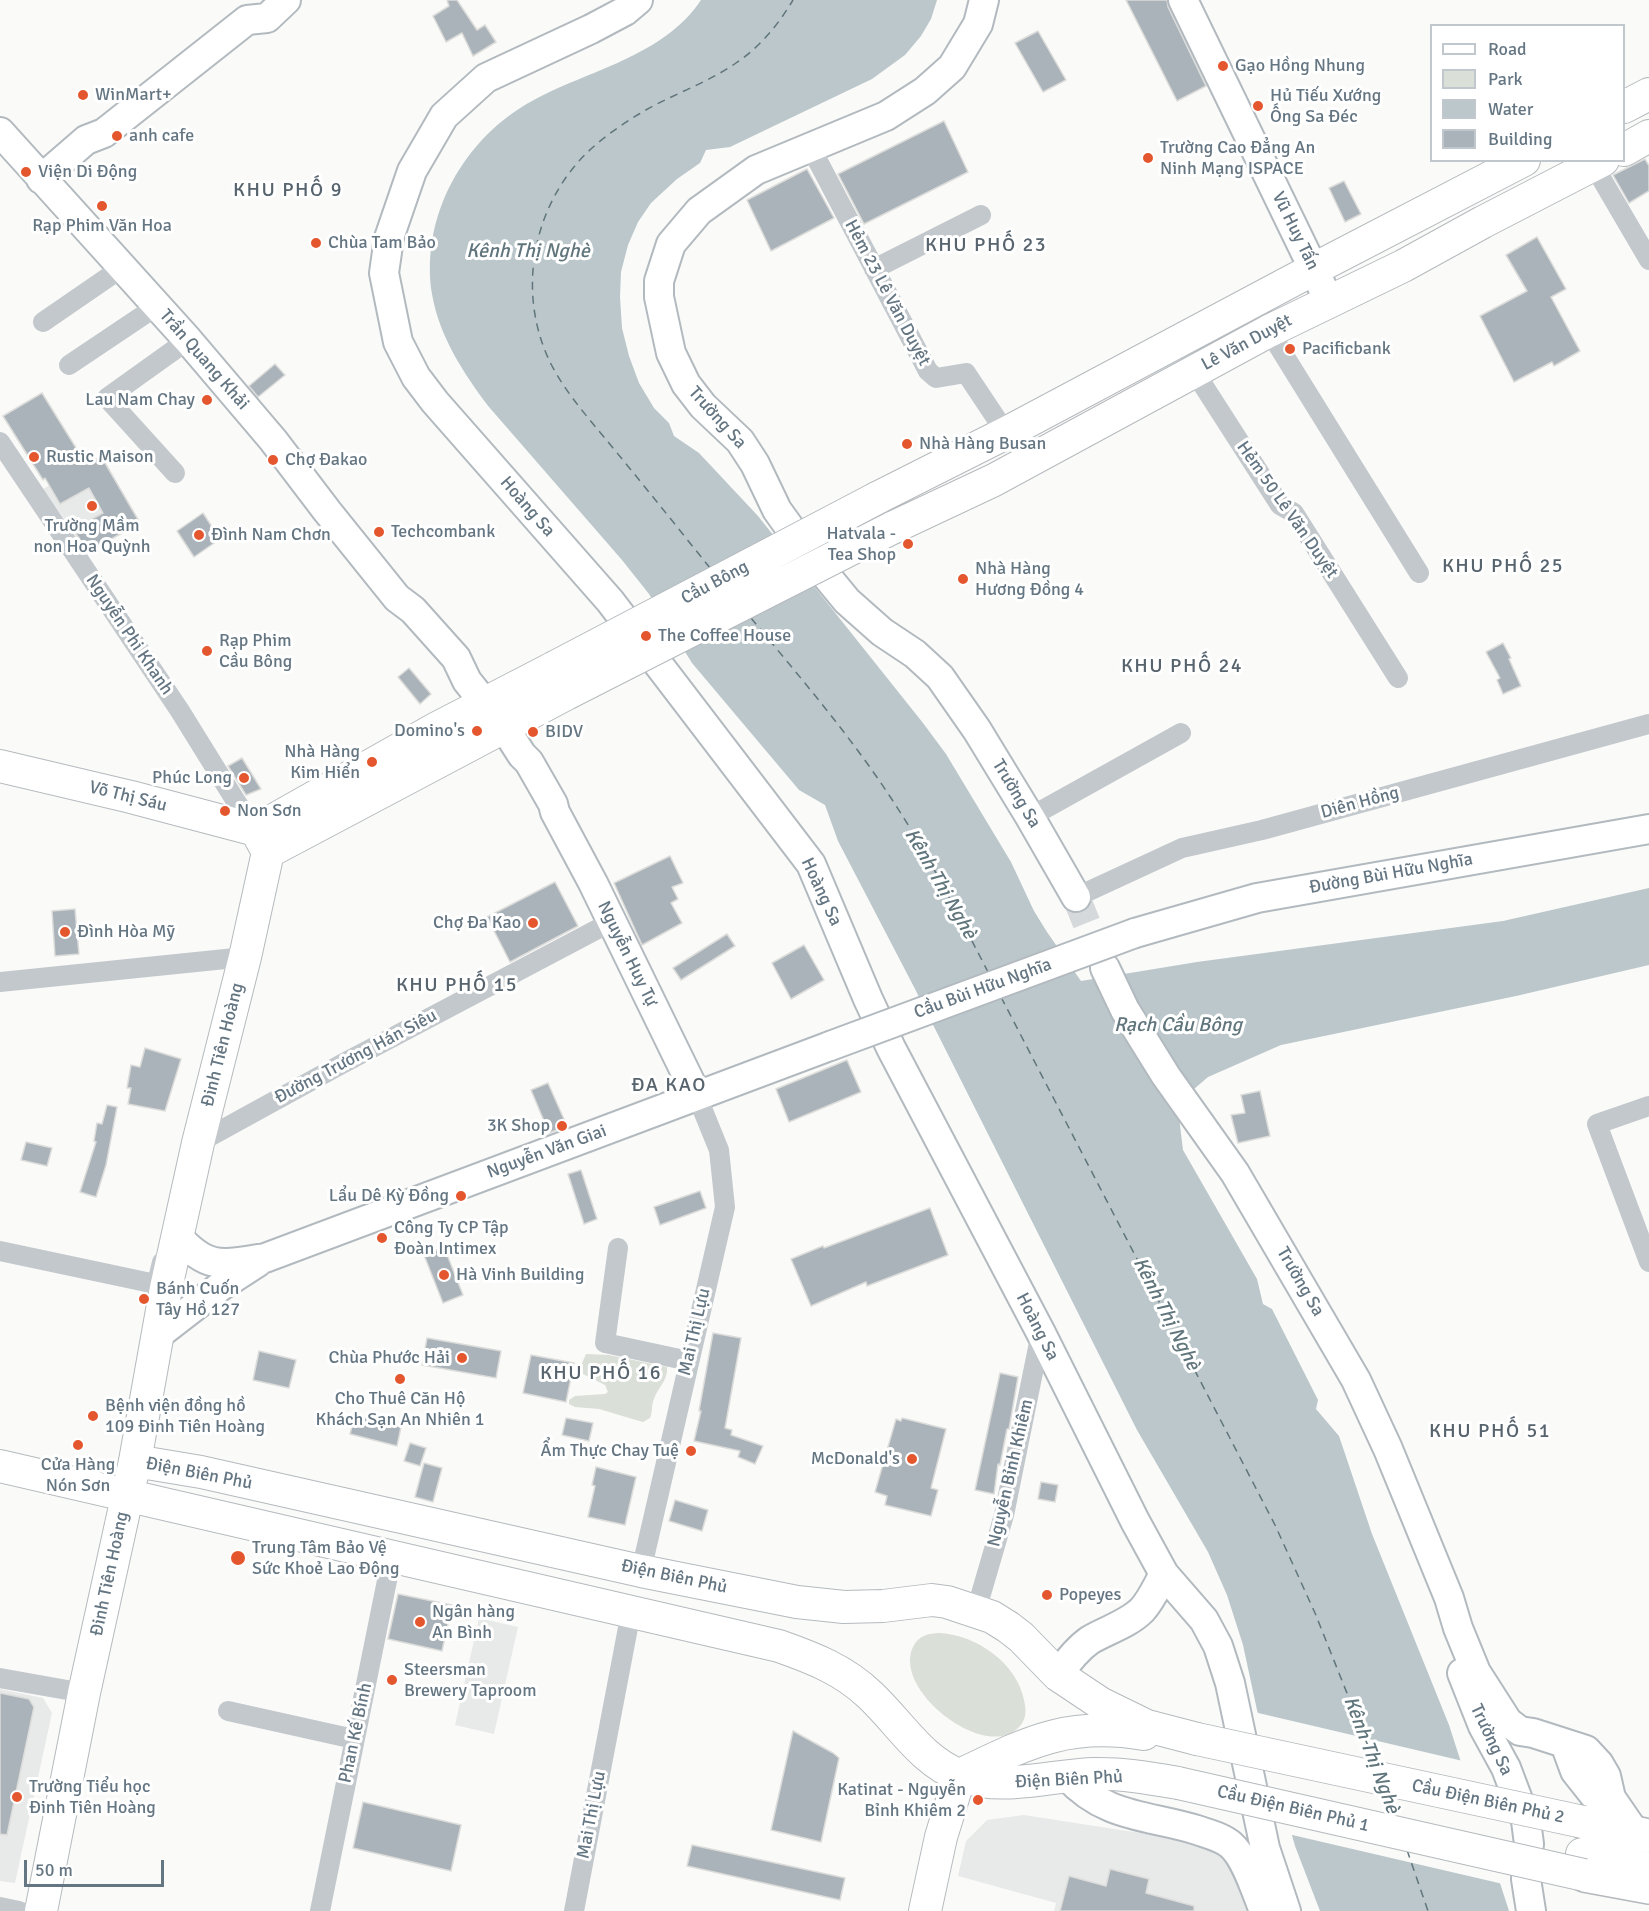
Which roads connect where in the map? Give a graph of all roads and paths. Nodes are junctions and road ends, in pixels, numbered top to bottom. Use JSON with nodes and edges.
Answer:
{"nodes":[{"id":1,"x":286,"y":0,"type":"edge"},
{"id":2,"x":638,"y":0,"type":"edge"},
{"id":3,"x":984,"y":0,"type":"edge"},
{"id":4,"x":1183,"y":0,"type":"edge"},
{"id":5,"x":249,"y":10,"type":"edge"},
{"id":6,"x":1649,"y":94,"type":"edge"},
{"id":7,"x":1625,"y":106,"type":"edge"},
{"id":8,"x":0,"y":132,"type":"edge"},
{"id":9,"x":1649,"y":136,"type":"edge"},
{"id":10,"x":811,"y":148,"type":"junction"},
{"id":11,"x":1625,"y":149,"type":"edge"},
{"id":12,"x":1520,"y":162,"type":"edge"},
{"id":13,"x":1596,"y":162,"type":"edge"},
{"id":14,"x":44,"y":183,"type":"junction"},
{"id":15,"x":981,"y":215,"type":"dead end"},
{"id":16,"x":1649,"y":260,"type":"edge"},
{"id":17,"x":123,"y":267,"type":"junction"},
{"id":18,"x":874,"y":269,"type":"junction"},
{"id":19,"x":1314,"y":269,"type":"junction"},
{"id":20,"x":1329,"y":301,"type":"junction"},
{"id":21,"x":157,"y":306,"type":"junction"},
{"id":22,"x":43,"y":322,"type":"dead end"},
{"id":23,"x":1269,"y":331,"type":"junction"},
{"id":24,"x":188,"y":340,"type":"junction"},
{"id":25,"x":69,"y":365,"type":"dead end"},
{"id":26,"x":1194,"y":371,"type":"junction"},
{"id":27,"x":1006,"y":433,"type":"junction"},
{"id":28,"x":0,"y":442,"type":"edge"},
{"id":29,"x":176,"y":473,"type":"dead end"},
{"id":30,"x":877,"y":498,"type":"joint"},
{"id":31,"x":892,"y":528,"type":"joint"},
{"id":32,"x":1419,"y":573,"type":"dead end"},
{"id":33,"x":1398,"y":678,"type":"dead end"},
{"id":34,"x":559,"y":681,"type":"junction"},
{"id":35,"x":486,"y":704,"type":"junction"},
{"id":36,"x":1649,"y":724,"type":"edge"},
{"id":37,"x":1181,"y":733,"type":"dead end"},
{"id":38,"x":0,"y":766,"type":"edge"},
{"id":39,"x":1030,"y":817,"type":"junction"},
{"id":40,"x":1649,"y":829,"type":"edge"},
{"id":41,"x":262,"y":841,"type":"junction"},
{"id":42,"x":1076,"y":897,"type":"joint"},
{"id":43,"x":611,"y":922,"type":"junction"},
{"id":44,"x":1136,"y":933,"type":"joint"},
{"id":45,"x":245,"y":957,"type":"junction"},
{"id":46,"x":1105,"y":968,"type":"tunnel mouth"},
{"id":47,"x":0,"y":982,"type":"edge"},
{"id":48,"x":830,"y":1046,"type":"joint"},
{"id":49,"x":697,"y":1096,"type":"junction"},
{"id":50,"x":1649,"y":1106,"type":"edge"},
{"id":51,"x":198,"y":1143,"type":"junction"},
{"id":52,"x":178,"y":1237,"type":"junction"},
{"id":53,"x":618,"y":1248,"type":"dead end"},
{"id":54,"x":0,"y":1251,"type":"edge"},
{"id":55,"x":265,"y":1258,"type":"junction"},
{"id":56,"x":1649,"y":1262,"type":"edge"},
{"id":57,"x":1041,"y":1333,"type":"junction"},
{"id":58,"x":159,"y":1334,"type":"junction"},
{"id":59,"x":688,"y":1361,"type":"junction"},
{"id":60,"x":135,"y":1461,"type":"junction"},
{"id":61,"x":0,"y":1466,"type":"edge"},
{"id":62,"x":201,"y":1472,"type":"junction"},
{"id":63,"x":128,"y":1496,"type":"junction"},
{"id":64,"x":194,"y":1510,"type":"junction"},
{"id":65,"x":392,"y":1556,"type":"junction"},
{"id":66,"x":641,"y":1571,"type":"junction"},
{"id":67,"x":1164,"y":1574,"type":"junction"},
{"id":68,"x":976,"y":1611,"type":"junction"},
{"id":69,"x":631,"y":1612,"type":"junction"},
{"id":70,"x":1459,"y":1629,"type":"junction"},
{"id":71,"x":1058,"y":1675,"type":"junction"},
{"id":72,"x":0,"y":1678,"type":"edge"},
{"id":73,"x":84,"y":1694,"type":"junction"},
{"id":74,"x":228,"y":1711,"type":"dead end"},
{"id":75,"x":354,"y":1739,"type":"junction"},
{"id":76,"x":1565,"y":1744,"type":"junction"},
{"id":77,"x":1184,"y":1753,"type":"junction"},
{"id":78,"x":960,"y":1775,"type":"junction"},
{"id":79,"x":1068,"y":1776,"type":"junction"},
{"id":80,"x":1642,"y":1835,"type":"edge"},
{"id":81,"x":1587,"y":1844,"type":"junction"},
{"id":82,"x":1649,"y":1869,"type":"edge"},
{"id":83,"x":1649,"y":1887,"type":"edge"},
{"id":84,"x":0,"y":1907,"type":"edge"},
{"id":85,"x":20,"y":1911,"type":"edge"},
{"id":86,"x":41,"y":1911,"type":"edge"},
{"id":87,"x":320,"y":1911,"type":"edge"},
{"id":88,"x":574,"y":1911,"type":"edge"},
{"id":89,"x":925,"y":1911,"type":"edge"},
{"id":90,"x":1264,"y":1911,"type":"edge"},
{"id":91,"x":1286,"y":1911,"type":"edge"},
{"id":92,"x":1531,"y":1911,"type":"edge"}],
"edges":[{"from":1,"to":5,"type":"street"},
{"from":2,"to":57,"type":"street","name":"Hoàng Sa"},
{"from":3,"to":10,"type":"street","name":"Trường Sa"},
{"from":4,"to":19,"type":"street","name":"Vũ Huy Tấn"},
{"from":5,"to":14,"type":"street"},
{"from":6,"to":7,"type":"main road"},
{"from":8,"to":14,"type":"street","name":"Trần Quang Khải"},
{"from":9,"to":11,"type":"main road"},
{"from":10,"to":18,"type":"street","name":"Hẻm 23 Lê Văn Duyệt"},
{"from":10,"to":39,"type":"street","name":"Trường Sa"},
{"from":12,"to":19,"type":"main road","name":"Lê Văn Duyệt"},
{"from":13,"to":16,"type":"street"},
{"from":13,"to":20,"type":"main road","name":"Lê Văn Duyệt"},
{"from":14,"to":17,"type":"street","name":"Trần Quang Khải"},
{"from":15,"to":18,"type":"street"},
{"from":17,"to":21,"type":"street","name":"Trần Quang Khải"},
{"from":17,"to":22,"type":"street"},
{"from":18,"to":27,"type":"street","name":"Hẻm 23 Lê Văn Duyệt"},
{"from":19,"to":20,"type":"street","name":"Vũ Huy Tấn"},
{"from":19,"to":27,"type":"main road","name":"Lê Văn Duyệt"},
{"from":20,"to":23,"type":"main road","name":"Lê Văn Duyệt"},
{"from":21,"to":24,"type":"street","name":"Trần Quang Khải"},
{"from":21,"to":25,"type":"street"},
{"from":23,"to":26,"type":"main road","name":"Lê Văn Duyệt"},
{"from":23,"to":32,"type":"street"},
{"from":24,"to":29,"type":"street"},
{"from":24,"to":35,"type":"street","name":"Trần Quang Khải"},
{"from":26,"to":31,"type":"main road","name":"Lê Văn Duyệt"},
{"from":26,"to":33,"type":"street","name":"Hẻm 50 Lê Văn Duyệt"},
{"from":27,"to":30,"type":"main road","name":"Lê Văn Duyệt"},
{"from":28,"to":41,"type":"street","name":"Nguyễn Phi Khanh"},
{"from":30,"to":34,"type":"main road","name":"Cầu Bông","bridge":true},
{"from":31,"to":34,"type":"main road","name":"Cầu Bông","bridge":true},
{"from":34,"to":35,"type":"main road"},
{"from":35,"to":41,"type":"main road"},
{"from":35,"to":43,"type":"street","name":"Nguyễn Huy Tự"},
{"from":36,"to":42,"type":"street","name":"Diên Hồng"},
{"from":37,"to":39,"type":"street"},
{"from":38,"to":41,"type":"main road","name":"Võ Thị Sáu"},
{"from":39,"to":42,"type":"street","name":"Trường Sa"},
{"from":40,"to":44,"type":"street","name":"Đường Bùi Hữu Nghĩa"},
{"from":41,"to":45,"type":"main road","name":"Đinh Tiên Hoàng"},
{"from":43,"to":49,"type":"street","name":"Nguyễn Huy Tự"},
{"from":43,"to":51,"type":"street","name":"Đường Trương Hán Siêu"},
{"from":44,"to":48,"type":"street","name":"Cầu Bùi Hữu Nghĩa","bridge":true},
{"from":45,"to":47,"type":"street"},
{"from":45,"to":51,"type":"main road","name":"Đinh Tiên Hoàng"},
{"from":46,"to":70,"type":"street","name":"Trường Sa"},
{"from":48,"to":49,"type":"street","name":"Nguyễn Văn Giai"},
{"from":49,"to":55,"type":"street","name":"Nguyễn Văn Giai"},
{"from":49,"to":59,"type":"street","name":"Mai Thị Lựu"},
{"from":50,"to":56,"type":"street"},
{"from":51,"to":52,"type":"main road","name":"Đinh Tiên Hoàng"},
{"from":52,"to":54,"type":"street","name":"Đinh Tiên Hoàng"},
{"from":52,"to":55,"type":"street","name":"Nguyễn Văn Giai"},
{"from":52,"to":58,"type":"main road","name":"Đinh Tiên Hoàng"},
{"from":53,"to":59,"type":"street"},
{"from":55,"to":58,"type":"street","name":"Nguyễn Văn Giai"},
{"from":57,"to":67,"type":"street","name":"Hoàng Sa"},
{"from":57,"to":68,"type":"street","name":"Nguyễn Bỉnh Khiêm"},
{"from":58,"to":60,"type":"main road","name":"Đinh Tiên Hoàng"},
{"from":59,"to":66,"type":"street","name":"Mai Thị Lựu"},
{"from":60,"to":62,"type":"main road","name":"Ðiện Biên Phủ"},
{"from":60,"to":63,"type":"main road","name":"Đinh Tiên Hoàng"},
{"from":61,"to":63,"type":"main road"},
{"from":62,"to":64,"type":"main road"},
{"from":62,"to":66,"type":"main road","name":"Ðiện Biên Phủ"},
{"from":63,"to":64,"type":"main road","name":"Ðiện Biên Phủ"},
{"from":63,"to":73,"type":"main road","name":"Đinh Tiên Hoàng"},
{"from":64,"to":65,"type":"main road","name":"Ðiện Biên Phủ"},
{"from":65,"to":69,"type":"main road","name":"Ðiện Biên Phủ"},
{"from":65,"to":75,"type":"street","name":"Phan Kế Bính"},
{"from":66,"to":68,"type":"main road","name":"Ðiện Biên Phủ"},
{"from":67,"to":71,"type":"street"},
{"from":67,"to":91,"type":"street","name":"Hoàng Sa"},
{"from":68,"to":71,"type":"main road","name":"Ðiện Biên Phủ"},
{"from":69,"to":78,"type":"main road","name":"Ðiện Biên Phủ"},
{"from":69,"to":88,"type":"street","name":"Mai Thị Lựu"},
{"from":70,"to":76,"type":"street"},
{"from":70,"to":92,"type":"street","name":"Trường Sa"},
{"from":71,"to":77,"type":"main road","name":"Ðiện Biên Phủ"},
{"from":72,"to":73,"type":"street"},
{"from":73,"to":86,"type":"main road","name":"Đinh Tiên Hoàng"},
{"from":74,"to":75,"type":"street"},
{"from":75,"to":87,"type":"street","name":"Phan Kế Bính"},
{"from":76,"to":80,"type":"street"},
{"from":76,"to":81,"type":"street"},
{"from":77,"to":78,"type":"main road"},
{"from":77,"to":79,"type":"main road","name":"Điện Biên Phủ"},
{"from":77,"to":81,"type":"main road","name":"Cầu Điện Biên Phủ 2","bridge":true},
{"from":77,"to":81,"type":"main road","name":"Cầu Điện Biên Phủ 1","bridge":true},
{"from":78,"to":79,"type":"main road","name":"Điện Biên Phủ"},
{"from":78,"to":89,"type":"main road"},
{"from":79,"to":90,"type":"street"},
{"from":80,"to":81,"type":"highway"},
{"from":81,"to":82,"type":"main road"},
{"from":81,"to":83,"type":"highway"},
{"from":84,"to":85,"type":"street"}]}
